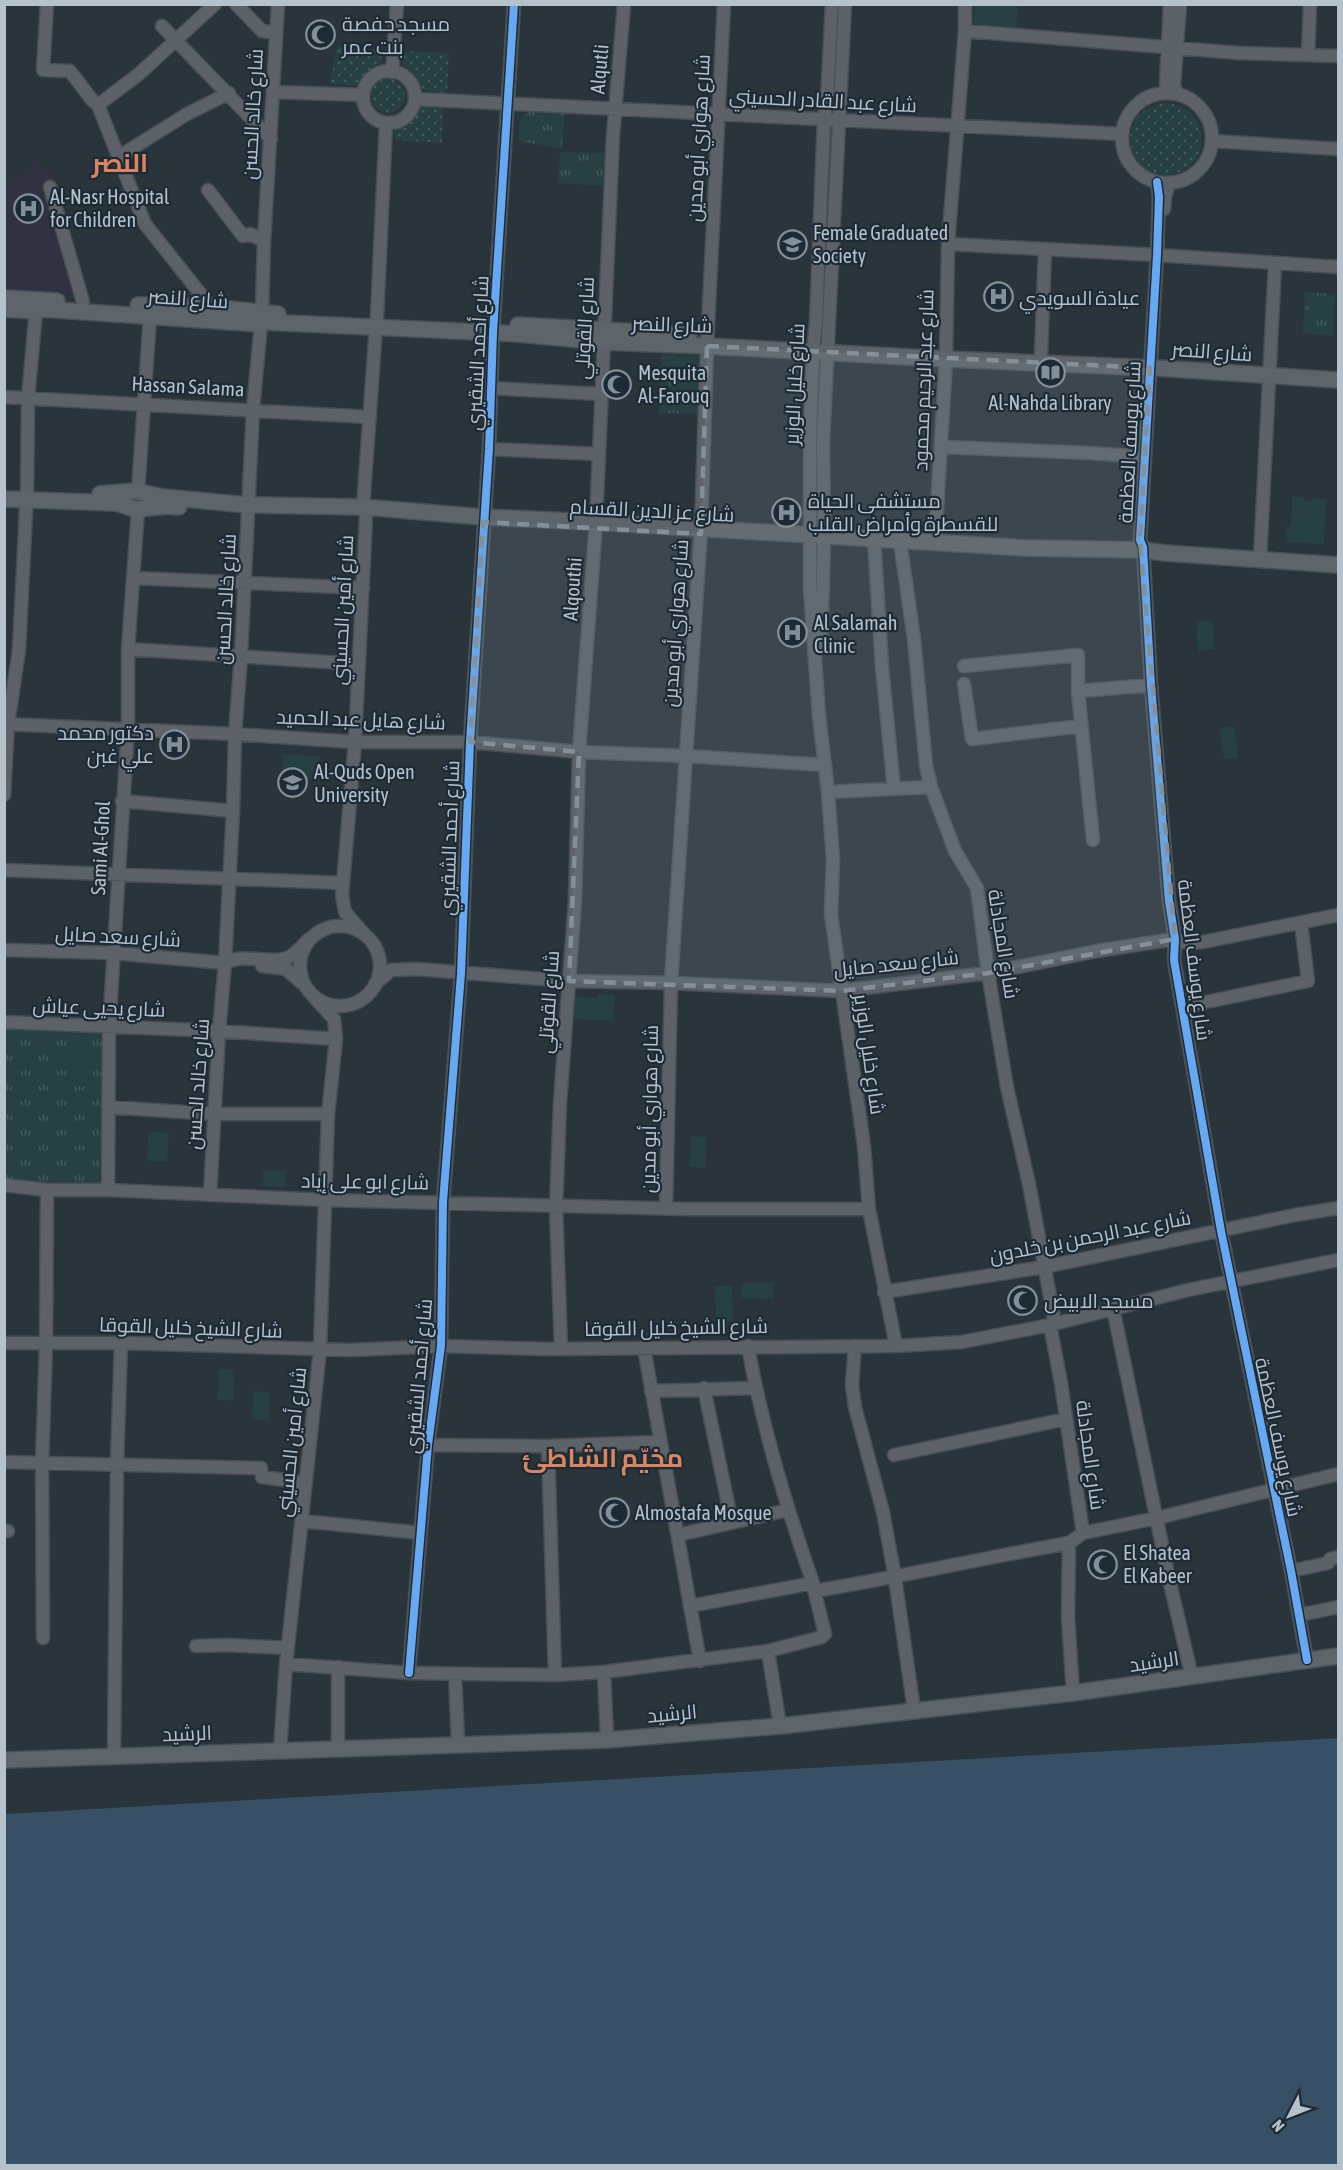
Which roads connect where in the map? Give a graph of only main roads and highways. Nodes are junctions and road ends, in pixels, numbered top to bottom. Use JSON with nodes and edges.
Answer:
{"nodes":[{"id":1,"x":4,"y":298,"type":"edge"},
{"id":2,"x":4,"y":309,"type":"edge"},
{"id":3,"x":261,"y":319,"type":"junction"},
{"id":4,"x":945,"y":355,"type":"junction"},
{"id":5,"x":1154,"y":365,"type":"junction"},
{"id":6,"x":1269,"y":371,"type":"junction"},
{"id":7,"x":1338,"y":371,"type":"edge"},
{"id":8,"x":1338,"y":380,"type":"edge"},
{"id":9,"x":4,"y":489,"type":"edge"},
{"id":10,"x":138,"y":492,"type":"junction"},
{"id":11,"x":27,"y":496,"type":"junction"},
{"id":12,"x":4,"y":500,"type":"edge"},
{"id":13,"x":248,"y":508,"type":"junction"},
{"id":14,"x":137,"y":509,"type":"junction"},
{"id":15,"x":900,"y":542,"type":"junction"},
{"id":16,"x":1143,"y":551,"type":"junction"},
{"id":17,"x":1338,"y":565,"type":"edge"},
{"id":18,"x":1338,"y":1656,"type":"edge"},
{"id":19,"x":4,"y":1760,"type":"edge"}],
"edges":[{"from":1,"to":3,"type":"main road","name":"شارع النصر"},
{"from":2,"to":3,"type":"main road","name":"شارع النصر"},
{"from":3,"to":4,"type":"main road","name":"شارع النصر"},
{"from":4,"to":5,"type":"main road","name":"شارع النصر"},
{"from":4,"to":5,"type":"main road","name":"شارع النصر"},
{"from":5,"to":6,"type":"main road","name":"شارع النصر"},
{"from":6,"to":7,"type":"main road","name":"شارع النصر"},
{"from":6,"to":8,"type":"main road","name":"شارع النصر"},
{"from":9,"to":11,"type":"main road","name":"شارع عز الدين القسام"},
{"from":10,"to":11,"type":"main road","name":"شارع عز الدين القسام"},
{"from":10,"to":13,"type":"main road","name":"شارع عز الدين القسام"},
{"from":10,"to":14,"type":"main road"},
{"from":11,"to":12,"type":"main road","name":"شارع عز الدين القسام"},
{"from":11,"to":14,"type":"main road","name":"شارع عز الدين القسام"},
{"from":13,"to":14,"type":"main road","name":"شارع عز الدين القسام"},
{"from":13,"to":15,"type":"main road","name":"شارع عز الدين القسام"},
{"from":15,"to":16,"type":"main road","name":"شارع عز الدين القسام"},
{"from":15,"to":16,"type":"main road","name":"شارع عز الدين القسام"},
{"from":16,"to":17,"type":"main road","name":"شارع عز الدين القسام"},
{"from":18,"to":19,"type":"main road","name":"الرشيد"}]}
